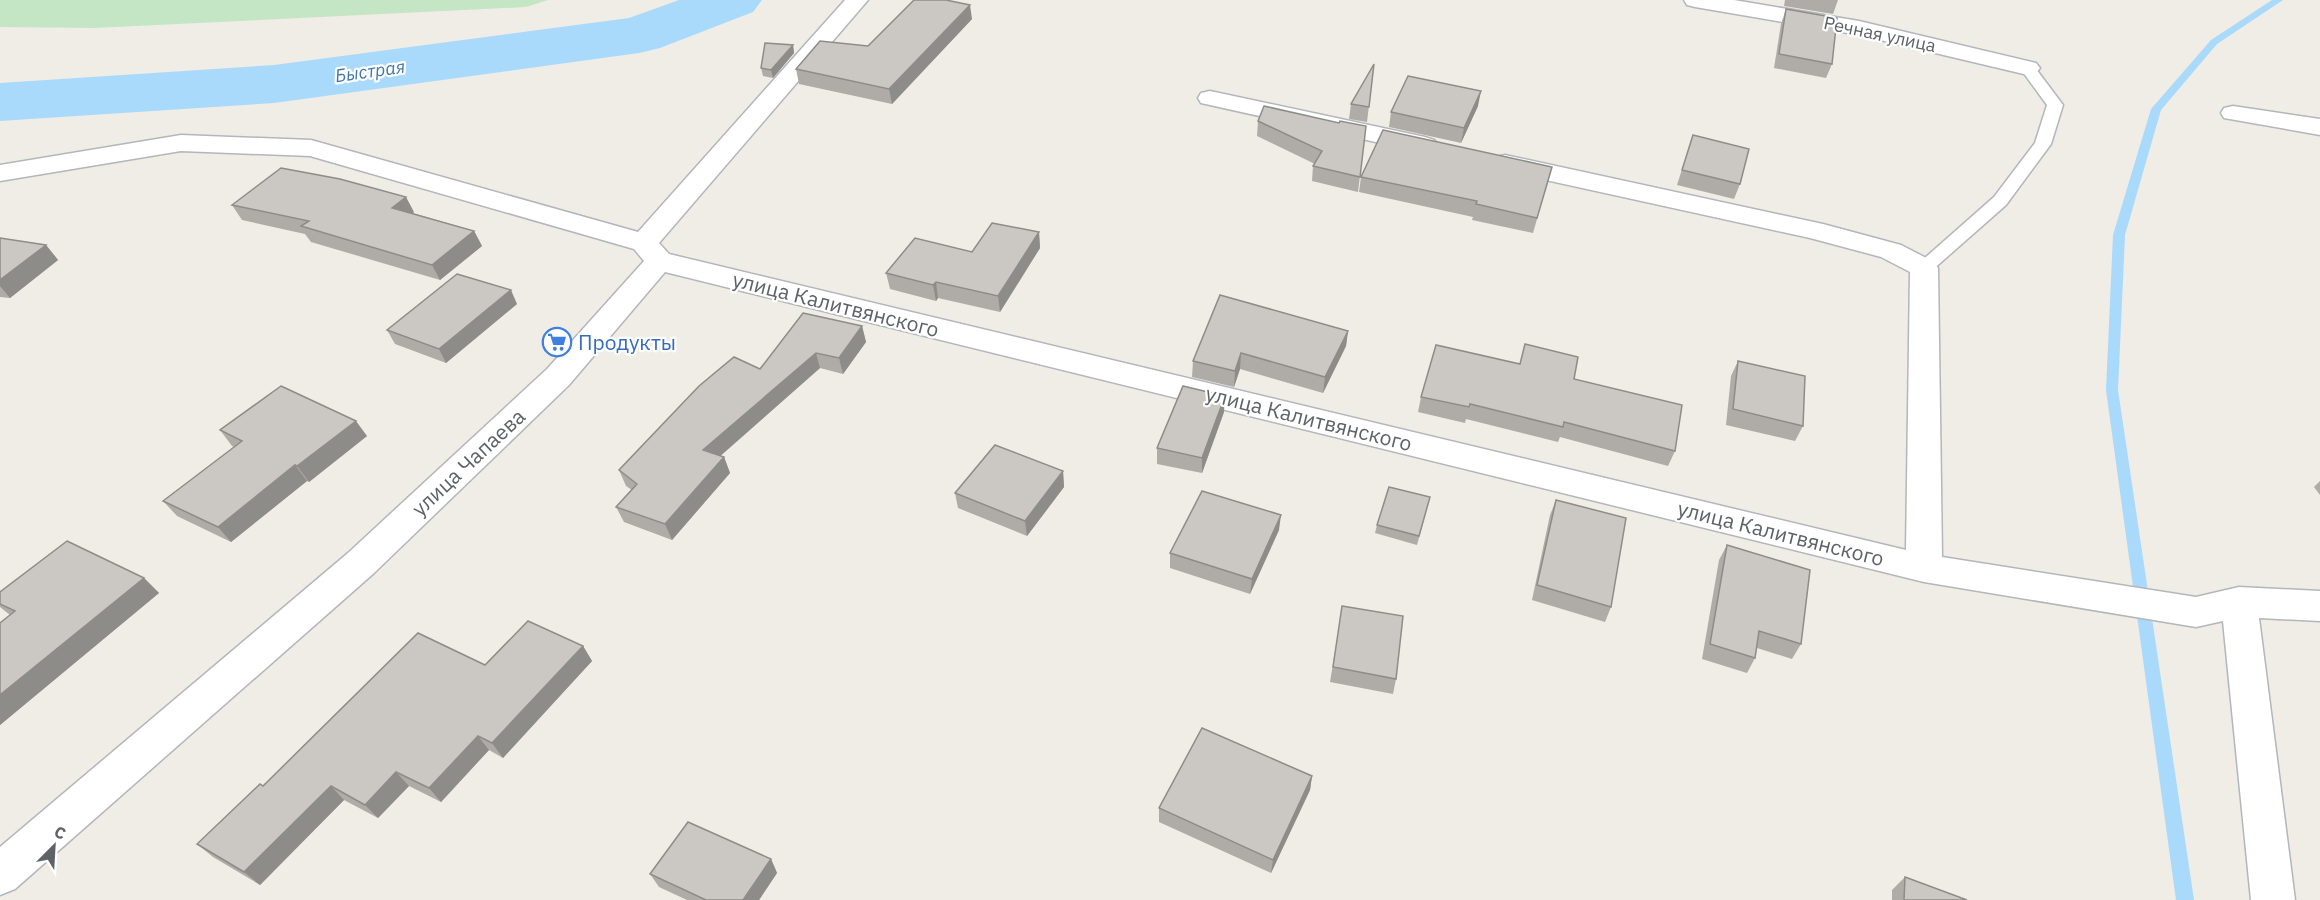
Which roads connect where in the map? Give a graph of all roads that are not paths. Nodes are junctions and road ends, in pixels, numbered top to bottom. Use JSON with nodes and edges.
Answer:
{"nodes":[{"id":1,"x":857,"y":0,"type":"edge"},
{"id":2,"x":1695,"y":0,"type":"edge"},
{"id":3,"x":2028,"y":68,"type":"joint"},
{"id":4,"x":1210,"y":98,"type":"dead end"},
{"id":5,"x":2233,"y":113,"type":"dead end"},
{"id":6,"x":2320,"y":127,"type":"edge"},
{"id":7,"x":0,"y":173,"type":"edge"},
{"id":8,"x":651,"y":252,"type":"junction"},
{"id":9,"x":1924,"y":268,"type":"junction"},
{"id":10,"x":1924,"y":568,"type":"junction"},
{"id":11,"x":2239,"y":602,"type":"junction"},
{"id":12,"x":2320,"y":606,"type":"edge"},
{"id":13,"x":0,"y":874,"type":"edge"},
{"id":14,"x":2273,"y":900,"type":"edge"}],
"edges":[{"from":1,"to":8,"type":"street","name":"улица Чапаева"},
{"from":2,"to":3,"type":"street","name":"Речная улица"},
{"from":3,"to":9,"type":"lane"},
{"from":4,"to":9,"type":"street"},
{"from":5,"to":6,"type":"street"},
{"from":7,"to":8,"type":"street","name":"улица Калитвянского"},
{"from":8,"to":10,"type":"street","name":"улица Калитвянского"},
{"from":8,"to":13,"type":"street","name":"улица Чапаева"},
{"from":9,"to":10,"type":"street"},
{"from":10,"to":11,"type":"street","name":"улица Калитвянского"},
{"from":11,"to":12,"type":"street","name":"улица Калитвянского"},
{"from":11,"to":14,"type":"street"}]}
